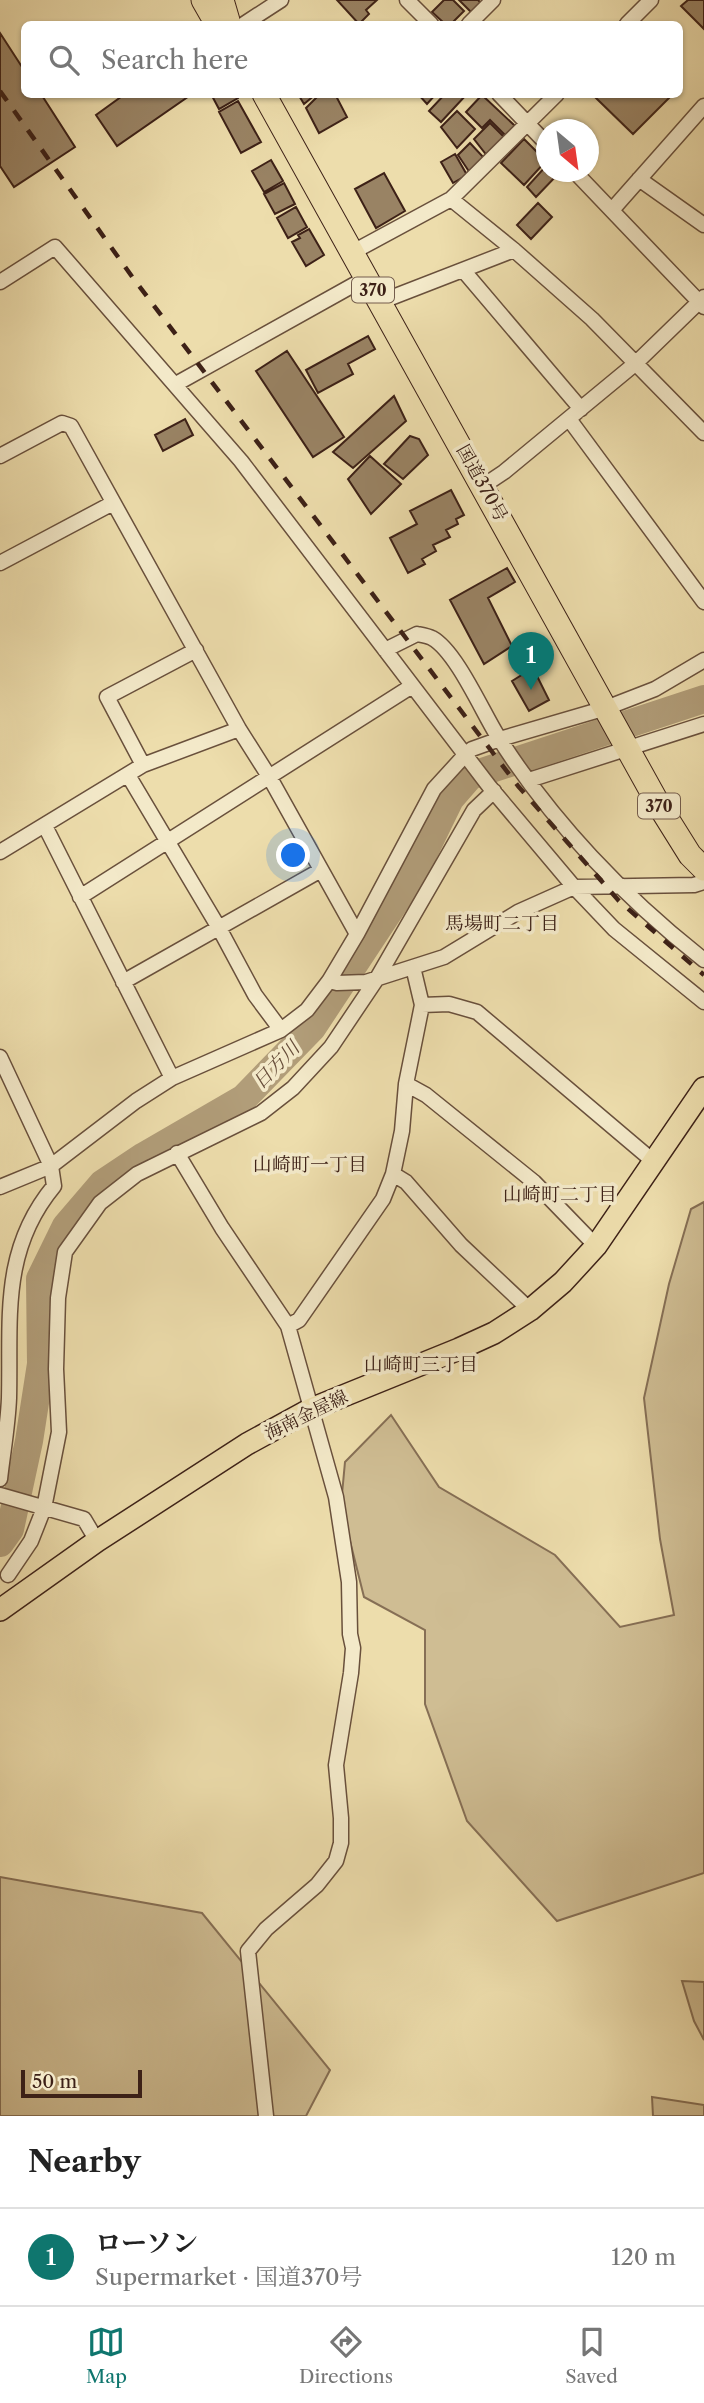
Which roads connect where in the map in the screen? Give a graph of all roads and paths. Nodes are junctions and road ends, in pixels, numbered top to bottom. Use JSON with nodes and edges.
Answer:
{"nodes":[{"id":1,"x":203,"y":0,"type":"edge"},
{"id":2,"x":222,"y":0,"type":"edge"},
{"id":3,"x":281,"y":0,"type":"edge"},
{"id":4,"x":407,"y":0,"type":"edge"},
{"id":5,"x":493,"y":0,"type":"edge"},
{"id":6,"x":651,"y":0,"type":"edge"},
{"id":7,"x":218,"y":21,"type":"edge"},
{"id":8,"x":228,"y":21,"type":"edge"},
{"id":9,"x":249,"y":21,"type":"edge"},
{"id":10,"x":428,"y":21,"type":"edge"},
{"id":11,"x":472,"y":21,"type":"edge"},
{"id":12,"x":630,"y":21,"type":"edge"},
{"id":13,"x":266,"y":98,"type":"edge"},
{"id":14,"x":503,"y":98,"type":"edge"},
{"id":15,"x":553,"y":98,"type":"edge"},
{"id":16,"x":704,"y":106,"type":"edge"},
{"id":17,"x":528,"y":124,"type":"junction"},
{"id":18,"x":536,"y":132,"type":"edge"},
{"id":19,"x":639,"y":179,"type":"junction"},
{"id":20,"x":585,"y":182,"type":"edge"},
{"id":21,"x":451,"y":199,"type":"junction"},
{"id":22,"x":612,"y":210,"type":"junction"},
{"id":23,"x":704,"y":225,"type":"edge"},
{"id":24,"x":514,"y":250,"type":"junction"},
{"id":25,"x":353,"y":252,"type":"junction"},
{"id":26,"x":463,"y":270,"type":"junction"},
{"id":27,"x":366,"y":278,"type":"junction"},
{"id":28,"x":0,"y":282,"type":"edge"},
{"id":29,"x":380,"y":302,"type":"junction"},
{"id":30,"x":703,"y":302,"type":"edge"},
{"id":31,"x":636,"y":363,"type":"junction"},
{"id":32,"x":176,"y":384,"type":"junction"},
{"id":33,"x":581,"y":409,"type":"junction"},
{"id":34,"x":569,"y":419,"type":"junction"},
{"id":35,"x":704,"y":433,"type":"edge"},
{"id":36,"x":0,"y":456,"type":"edge"},
{"id":37,"x":484,"y":486,"type":"junction"},
{"id":38,"x":113,"y":503,"type":"junction"},
{"id":39,"x":0,"y":563,"type":"edge"},
{"id":40,"x":704,"y":602,"type":"edge"},
{"id":41,"x":196,"y":650,"type":"junction"},
{"id":42,"x":385,"y":650,"type":"junction"},
{"id":43,"x":704,"y":660,"type":"edge"},
{"id":44,"x":412,"y":686,"type":"junction"},
{"id":45,"x":608,"y":712,"type":"junction"},
{"id":46,"x":704,"y":724,"type":"edge"},
{"id":47,"x":239,"y":729,"type":"junction"},
{"id":48,"x":502,"y":743,"type":"junction"},
{"id":49,"x":625,"y":743,"type":"junction"},
{"id":50,"x":468,"y":759,"type":"junction"},
{"id":51,"x":143,"y":765,"type":"junction"},
{"id":52,"x":128,"y":775,"type":"junction"},
{"id":53,"x":525,"y":776,"type":"junction"},
{"id":54,"x":270,"y":778,"type":"junction"},
{"id":55,"x":492,"y":789,"type":"junction"},
{"id":56,"x":45,"y":826,"type":"junction"},
{"id":57,"x":167,"y":841,"type":"junction"},
{"id":58,"x":0,"y":852,"type":"edge"},
{"id":59,"x":704,"y":869,"type":"edge"},
{"id":60,"x":321,"y":870,"type":"junction"},
{"id":61,"x":704,"y":882,"type":"edge"},
{"id":62,"x":574,"y":887,"type":"junction"},
{"id":63,"x":622,"y":887,"type":"junction"},
{"id":64,"x":80,"y":897,"type":"junction"},
{"id":65,"x":219,"y":928,"type":"junction"},
{"id":66,"x":357,"y":934,"type":"junction"},
{"id":67,"x":704,"y":960,"type":"edge"},
{"id":68,"x":413,"y":967,"type":"junction"},
{"id":69,"x":371,"y":981,"type":"junction"},
{"id":70,"x":123,"y":982,"type":"junction"},
{"id":71,"x":333,"y":982,"type":"junction"},
{"id":72,"x":704,"y":1002,"type":"edge"},
{"id":73,"x":422,"y":1005,"type":"junction"},
{"id":74,"x":281,"y":1030,"type":"junction"},
{"id":75,"x":0,"y":1057,"type":"edge"},
{"id":76,"x":172,"y":1078,"type":"junction"},
{"id":77,"x":407,"y":1084,"type":"junction"},
{"id":78,"x":704,"y":1088,"type":"edge"},
{"id":79,"x":177,"y":1153,"type":"junction"},
{"id":80,"x":653,"y":1161,"type":"junction"},
{"id":81,"x":51,"y":1166,"type":"junction"},
{"id":82,"x":393,"y":1174,"type":"junction"},
{"id":83,"x":0,"y":1187,"type":"edge"},
{"id":84,"x":596,"y":1246,"type":"junction"},
{"id":85,"x":530,"y":1310,"type":"junction"},
{"id":86,"x":288,"y":1326,"type":"junction"},
{"id":87,"x":311,"y":1409,"type":"junction"},
{"id":88,"x":0,"y":1479,"type":"edge"},
{"id":89,"x":2,"y":1495,"type":"edge"},
{"id":90,"x":41,"y":1507,"type":"junction"},
{"id":91,"x":97,"y":1541,"type":"junction"},
{"id":92,"x":8,"y":1575,"type":"dead end"},
{"id":93,"x":0,"y":1610,"type":"edge"},
{"id":94,"x":266,"y":2116,"type":"edge"}],
"edges":[{"from":1,"to":7,"type":"highway"},
{"from":2,"to":8,"type":"highway"},
{"from":3,"to":9,"type":"street"},
{"from":4,"to":10,"type":"street"},
{"from":5,"to":11,"type":"street"},
{"from":6,"to":12,"type":"street"},
{"from":13,"to":25,"type":"highway","name":"国道370号","number":"370"},
{"from":14,"to":17,"type":"street"},
{"from":15,"to":17,"type":"street"},
{"from":16,"to":19,"type":"street"},
{"from":17,"to":18,"type":"street"},
{"from":17,"to":21,"type":"street"},
{"from":19,"to":22,"type":"street"},
{"from":19,"to":23,"type":"street"},
{"from":20,"to":22,"type":"street"},
{"from":21,"to":24,"type":"street"},
{"from":21,"to":25,"type":"street"},
{"from":22,"to":30,"type":"street"},
{"from":24,"to":26,"type":"street"},
{"from":24,"to":31,"type":"street"},
{"from":25,"to":27,"type":"highway","name":"国道370号","number":"370"},
{"from":26,"to":29,"type":"street"},
{"from":26,"to":33,"type":"street"},
{"from":27,"to":29,"type":"highway","name":"国道370号","number":"370"},
{"from":27,"to":32,"type":"street"},
{"from":28,"to":32,"type":"street"},
{"from":29,"to":37,"type":"highway","name":"国道370号","number":"370"},
{"from":30,"to":31,"type":"street"},
{"from":31,"to":33,"type":"street"},
{"from":31,"to":35,"type":"street"},
{"from":32,"to":42,"type":"street"},
{"from":33,"to":34,"type":"street"},
{"from":34,"to":37,"type":"street"},
{"from":34,"to":40,"type":"street"},
{"from":36,"to":38,"type":"street"},
{"from":37,"to":45,"type":"highway","name":"国道370号","number":"370"},
{"from":38,"to":39,"type":"street"},
{"from":38,"to":41,"type":"street"},
{"from":41,"to":47,"type":"street"},
{"from":41,"to":51,"type":"street"},
{"from":42,"to":44,"type":"street"},
{"from":42,"to":48,"type":"street"},
{"from":43,"to":45,"type":"street"},
{"from":44,"to":50,"type":"street"},
{"from":44,"to":54,"type":"street"},
{"from":45,"to":48,"type":"street"},
{"from":45,"to":49,"type":"highway","name":"国道370号","number":"370"},
{"from":46,"to":49,"type":"street"},
{"from":47,"to":51,"type":"street"},
{"from":47,"to":54,"type":"street"},
{"from":48,"to":50,"type":"street"},
{"from":48,"to":53,"type":"street"},
{"from":49,"to":53,"type":"street"},
{"from":49,"to":59,"type":"highway","name":"国道370号","number":"370"},
{"from":50,"to":55,"type":"street"},
{"from":50,"to":66,"type":"street"},
{"from":51,"to":52,"type":"street"},
{"from":52,"to":56,"type":"street"},
{"from":52,"to":57,"type":"street"},
{"from":53,"to":63,"type":"street"},
{"from":54,"to":57,"type":"street"},
{"from":54,"to":60,"type":"street"},
{"from":55,"to":62,"type":"street"},
{"from":55,"to":69,"type":"street"},
{"from":56,"to":58,"type":"street"},
{"from":56,"to":64,"type":"street"},
{"from":57,"to":64,"type":"street"},
{"from":57,"to":65,"type":"street"},
{"from":60,"to":65,"type":"street"},
{"from":60,"to":66,"type":"street"},
{"from":61,"to":63,"type":"street"},
{"from":62,"to":63,"type":"street"},
{"from":62,"to":68,"type":"street"},
{"from":62,"to":72,"type":"street"},
{"from":63,"to":67,"type":"street"},
{"from":64,"to":70,"type":"street"},
{"from":65,"to":70,"type":"street"},
{"from":65,"to":74,"type":"street"},
{"from":66,"to":71,"type":"street"},
{"from":68,"to":69,"type":"street"},
{"from":68,"to":73,"type":"street"},
{"from":69,"to":71,"type":"street"},
{"from":69,"to":79,"type":"street"},
{"from":70,"to":76,"type":"street"},
{"from":71,"to":74,"type":"street"},
{"from":73,"to":77,"type":"street"},
{"from":73,"to":80,"type":"street"},
{"from":74,"to":76,"type":"street"},
{"from":75,"to":81,"type":"street"},
{"from":76,"to":81,"type":"street"},
{"from":77,"to":82,"type":"street"},
{"from":77,"to":84,"type":"street"},
{"from":78,"to":80,"type":"main road","name":"海南金屋線"},
{"from":79,"to":86,"type":"street"},
{"from":79,"to":90,"type":"street"},
{"from":80,"to":84,"type":"main road","name":"海南金屋線"},
{"from":81,"to":83,"type":"street"},
{"from":81,"to":88,"type":"street"},
{"from":82,"to":85,"type":"street"},
{"from":82,"to":86,"type":"street"},
{"from":84,"to":85,"type":"main road","name":"海南金屋線"},
{"from":85,"to":87,"type":"main road","name":"海南金屋線"},
{"from":86,"to":87,"type":"street"},
{"from":87,"to":91,"type":"main road","name":"海南金屋線"},
{"from":87,"to":94,"type":"street"},
{"from":89,"to":90,"type":"street"},
{"from":90,"to":91,"type":"street"},
{"from":90,"to":92,"type":"street"},
{"from":91,"to":93,"type":"main road","name":"海南金屋線"}]}
